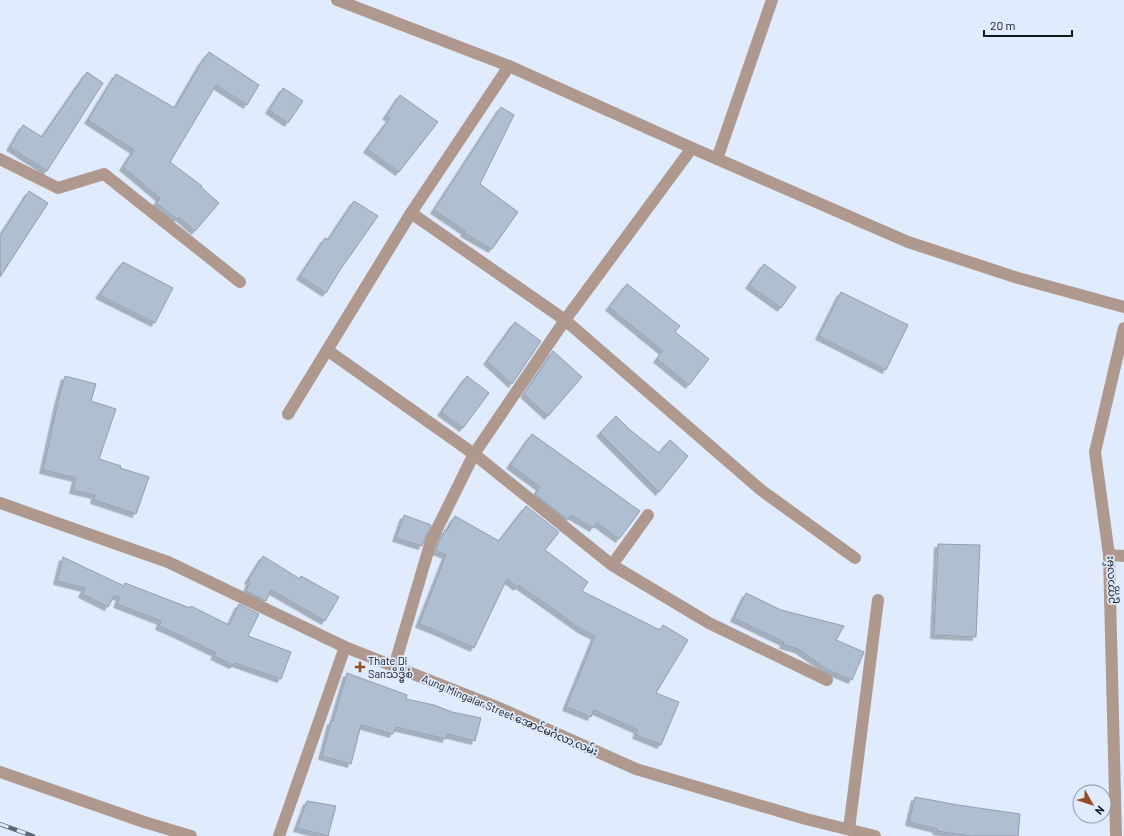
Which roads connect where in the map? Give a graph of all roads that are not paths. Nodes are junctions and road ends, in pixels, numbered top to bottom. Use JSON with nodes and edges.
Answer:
{"nodes":[{"id":1,"x":337,"y":0,"type":"edge"},
{"id":2,"x":772,"y":0,"type":"edge"},
{"id":3,"x":509,"y":66,"type":"junction"},
{"id":4,"x":692,"y":148,"type":"junction"},
{"id":5,"x":0,"y":159,"type":"edge"},
{"id":6,"x":717,"y":159,"type":"junction"},
{"id":7,"x":411,"y":214,"type":"junction"},
{"id":8,"x":240,"y":282,"type":"dead end"},
{"id":9,"x":1124,"y":307,"type":"edge"},
{"id":10,"x":565,"y":320,"type":"junction"},
{"id":11,"x":1124,"y":328,"type":"edge"},
{"id":12,"x":327,"y":350,"type":"junction"},
{"id":13,"x":288,"y":414,"type":"dead end"},
{"id":14,"x":474,"y":454,"type":"junction"},
{"id":15,"x":0,"y":504,"type":"edge"},
{"id":16,"x":648,"y":515,"type":"dead end"},
{"id":17,"x":1110,"y":555,"type":"junction"},
{"id":18,"x":1124,"y":556,"type":"edge"},
{"id":19,"x":855,"y":558,"type":"dead end"},
{"id":20,"x":612,"y":565,"type":"junction"},
{"id":21,"x":878,"y":600,"type":"dead end"},
{"id":22,"x":345,"y":647,"type":"junction"},
{"id":23,"x":394,"y":666,"type":"junction"},
{"id":24,"x":827,"y":680,"type":"dead end"},
{"id":25,"x":0,"y":772,"type":"edge"},
{"id":26,"x":849,"y":829,"type":"junction"},
{"id":27,"x":1118,"y":833,"type":"edge"},
{"id":28,"x":191,"y":836,"type":"edge"},
{"id":29,"x":279,"y":836,"type":"edge"},
{"id":30,"x":875,"y":836,"type":"edge"}],
"edges":[{"from":1,"to":3,"type":"street"},
{"from":2,"to":6,"type":"street"},
{"from":3,"to":4,"type":"street"},
{"from":3,"to":7,"type":"street"},
{"from":4,"to":6,"type":"street"},
{"from":4,"to":10,"type":"street"},
{"from":5,"to":8,"type":"street"},
{"from":6,"to":9,"type":"street"},
{"from":7,"to":10,"type":"street"},
{"from":7,"to":12,"type":"street"},
{"from":10,"to":14,"type":"street"},
{"from":10,"to":19,"type":"street"},
{"from":11,"to":17,"type":"street","name":"ဥက္ကာလမ်း"},
{"from":12,"to":13,"type":"street"},
{"from":12,"to":14,"type":"street"},
{"from":14,"to":20,"type":"street"},
{"from":14,"to":23,"type":"street"},
{"from":15,"to":22,"type":"street","name":"Aung Mingalar Street အောင်မင်္ဂလာ လမ်း"},
{"from":16,"to":20,"type":"street"},
{"from":17,"to":18,"type":"street"},
{"from":17,"to":27,"type":"street","name":"ဥက္ကာလမ်း"},
{"from":20,"to":24,"type":"street"},
{"from":21,"to":26,"type":"street"},
{"from":22,"to":23,"type":"street","name":"Aung Mingalar Street အောင်မင်္ဂလာ လမ်း"},
{"from":22,"to":29,"type":"street"},
{"from":23,"to":26,"type":"street","name":"Aung Mingalar Street အောင်မင်္ဂလာ လမ်း"},
{"from":25,"to":28,"type":"street"},
{"from":26,"to":30,"type":"street","name":"Aung Mingalar Street အောင်မင်္ဂလာ လမ်း"}]}
